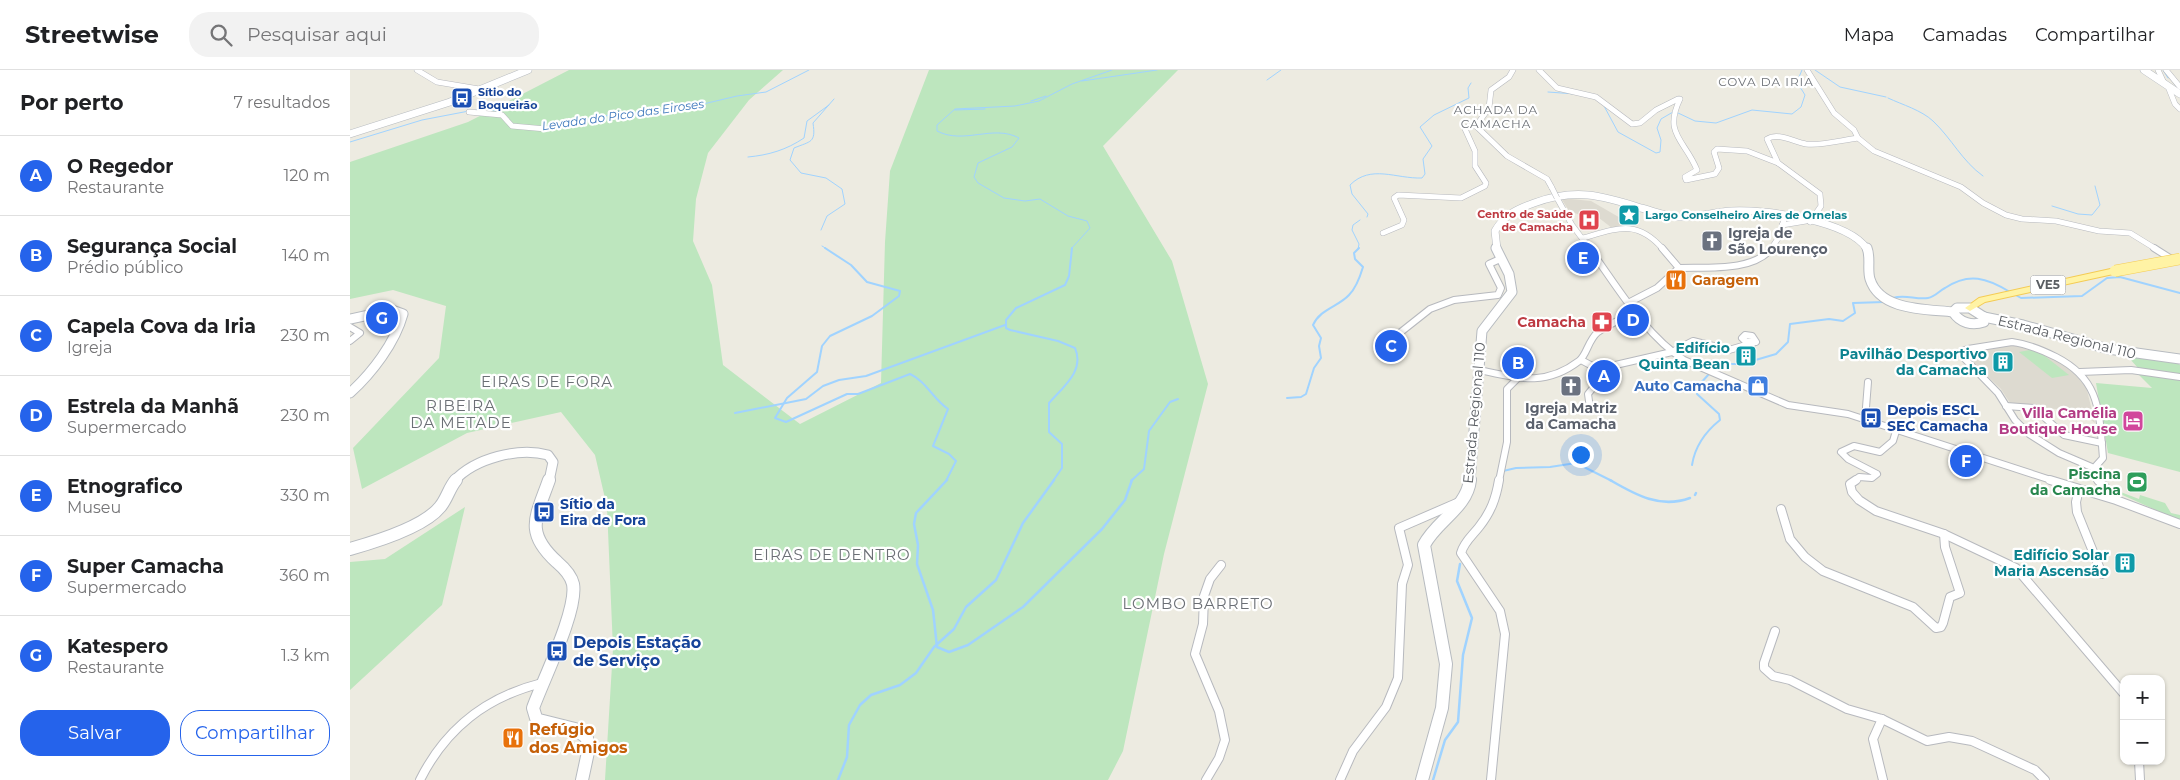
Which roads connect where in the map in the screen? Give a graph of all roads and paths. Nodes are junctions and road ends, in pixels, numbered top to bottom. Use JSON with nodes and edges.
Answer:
{"nodes":[{"id":1,"x":417,"y":70,"type":"edge"},
{"id":2,"x":528,"y":70,"type":"edge"},
{"id":3,"x":1513,"y":70,"type":"edge"},
{"id":4,"x":1539,"y":70,"type":"edge"},
{"id":5,"x":1808,"y":70,"type":"edge"},
{"id":6,"x":2144,"y":70,"type":"edge"},
{"id":7,"x":2158,"y":70,"type":"edge"},
{"id":8,"x":2166,"y":70,"type":"edge"},
{"id":9,"x":2180,"y":82,"type":"edge"},
{"id":10,"x":2164,"y":84,"type":"junction"},
{"id":11,"x":2172,"y":85,"type":"junction"},
{"id":12,"x":2180,"y":87,"type":"edge"},
{"id":13,"x":478,"y":89,"type":"junction"},
{"id":14,"x":2180,"y":94,"type":"edge"},
{"id":15,"x":2180,"y":109,"type":"edge"},
{"id":16,"x":469,"y":112,"type":"dead end"},
{"id":17,"x":1476,"y":126,"type":"junction"},
{"id":18,"x":546,"y":129,"type":"dead end"},
{"id":19,"x":350,"y":134,"type":"edge"},
{"id":20,"x":1858,"y":138,"type":"junction"},
{"id":21,"x":1778,"y":163,"type":"junction"},
{"id":22,"x":1770,"y":213,"type":"junction"},
{"id":23,"x":1785,"y":216,"type":"junction"},
{"id":24,"x":1808,"y":221,"type":"junction"},
{"id":25,"x":1782,"y":225,"type":"junction"},
{"id":26,"x":1383,"y":233,"type":"dead end"},
{"id":27,"x":1583,"y":238,"type":"junction"},
{"id":28,"x":1500,"y":259,"type":"junction"},
{"id":29,"x":2180,"y":259,"type":"edge"},
{"id":30,"x":2180,"y":264,"type":"edge"},
{"id":31,"x":1680,"y":268,"type":"junction"},
{"id":32,"x":1630,"y":302,"type":"junction"},
{"id":33,"x":1970,"y":308,"type":"junction"},
{"id":34,"x":1636,"y":312,"type":"junction"},
{"id":35,"x":1953,"y":312,"type":"junction"},
{"id":36,"x":1984,"y":318,"type":"junction"},
{"id":37,"x":350,"y":319,"type":"edge"},
{"id":38,"x":350,"y":327,"type":"edge"},
{"id":39,"x":350,"y":341,"type":"edge"},
{"id":40,"x":1387,"y":343,"type":"dead end"},
{"id":41,"x":1666,"y":345,"type":"junction"},
{"id":42,"x":1682,"y":347,"type":"junction"},
{"id":43,"x":1732,"y":350,"type":"junction"},
{"id":44,"x":1672,"y":352,"type":"junction"},
{"id":45,"x":2180,"y":359,"type":"edge"},
{"id":46,"x":1581,"y":360,"type":"junction"},
{"id":47,"x":1684,"y":360,"type":"junction"},
{"id":48,"x":1595,"y":369,"type":"junction"},
{"id":49,"x":1479,"y":370,"type":"junction"},
{"id":50,"x":2080,"y":372,"type":"junction"},
{"id":51,"x":2180,"y":377,"type":"edge"},
{"id":52,"x":1518,"y":378,"type":"junction"},
{"id":53,"x":1868,"y":382,"type":"dead end"},
{"id":54,"x":350,"y":393,"type":"edge"},
{"id":55,"x":2006,"y":406,"type":"junction"},
{"id":56,"x":1590,"y":408,"type":"dead end"},
{"id":57,"x":1865,"y":420,"type":"junction"},
{"id":58,"x":1896,"y":431,"type":"junction"},
{"id":59,"x":2102,"y":443,"type":"junction"},
{"id":60,"x":2094,"y":468,"type":"junction"},
{"id":61,"x":2099,"y":483,"type":"junction"},
{"id":62,"x":2079,"y":489,"type":"junction"},
{"id":63,"x":2095,"y":494,"type":"junction"},
{"id":64,"x":2116,"y":500,"type":"junction"},
{"id":65,"x":1464,"y":501,"type":"junction"},
{"id":66,"x":1781,"y":509,"type":"dead end"},
{"id":67,"x":2180,"y":524,"type":"edge"},
{"id":68,"x":1944,"y":534,"type":"junction"},
{"id":69,"x":350,"y":549,"type":"edge"},
{"id":70,"x":1221,"y":565,"type":"dead end"},
{"id":71,"x":2102,"y":574,"type":"dead end"},
{"id":72,"x":1775,"y":631,"type":"dead end"},
{"id":73,"x":542,"y":683,"type":"junction"},
{"id":74,"x":2120,"y":689,"type":"edge"},
{"id":75,"x":1882,"y":719,"type":"junction"},
{"id":76,"x":2139,"y":765,"type":"edge"},
{"id":77,"x":420,"y":780,"type":"edge"},
{"id":78,"x":582,"y":780,"type":"edge"},
{"id":79,"x":1206,"y":780,"type":"edge"},
{"id":80,"x":1340,"y":780,"type":"edge"},
{"id":81,"x":1422,"y":780,"type":"edge"},
{"id":82,"x":1492,"y":780,"type":"edge"},
{"id":83,"x":1883,"y":780,"type":"edge"},
{"id":84,"x":2045,"y":780,"type":"edge"},
{"id":85,"x":2140,"y":780,"type":"edge"}],
"edges":[{"from":1,"to":13,"type":"street"},
{"from":2,"to":13,"type":"main road"},
{"from":3,"to":17,"type":"street"},
{"from":4,"to":21,"type":"street"},
{"from":5,"to":20,"type":"street"},
{"from":6,"to":10,"type":"main road"},
{"from":7,"to":10,"type":"street"},
{"from":8,"to":11,"type":"street"},
{"from":9,"to":11,"type":"street"},
{"from":10,"to":11,"type":"main road"},
{"from":11,"to":12,"type":"street"},
{"from":11,"to":14,"type":"main road"},
{"from":11,"to":15,"type":"street"},
{"from":13,"to":19,"type":"main road"},
{"from":16,"to":18,"type":"street"},
{"from":17,"to":26,"type":"street"},
{"from":17,"to":27,"type":"street","bridge":true},
{"from":20,"to":21,"type":"street"},
{"from":20,"to":30,"type":"street"},
{"from":21,"to":24,"type":"street"},
{"from":22,"to":23,"type":"main road","name":"Estrada Regional 110"},
{"from":22,"to":25,"type":"street"},
{"from":22,"to":28,"type":"main road","name":"Estrada Regional 110"},
{"from":23,"to":24,"type":"main road","name":"Estrada Regional 110"},
{"from":23,"to":25,"type":"street"},
{"from":24,"to":25,"type":"street"},
{"from":24,"to":35,"type":"main road","name":"Estrada Regional 110"},
{"from":25,"to":31,"type":"street"},
{"from":27,"to":31,"type":"street"},
{"from":27,"to":32,"type":"street"},
{"from":28,"to":40,"type":"street"},
{"from":28,"to":49,"type":"main road","name":"Estrada Regional 110"},
{"from":29,"to":33,"type":"main road","number":"VE5","bridge":true},
{"from":31,"to":32,"type":"street"},
{"from":32,"to":34,"type":"street"},
{"from":33,"to":35,"type":"main road"},
{"from":33,"to":36,"type":"main road"},
{"from":34,"to":41,"type":"street"},
{"from":34,"to":46,"type":"street"},
{"from":35,"to":36,"type":"main road"},
{"from":36,"to":45,"type":"main road","name":"Estrada Regional 110"},
{"from":37,"to":54,"type":"main road"},
{"from":38,"to":39,"type":"street"},
{"from":41,"to":42,"type":"street"},
{"from":41,"to":44,"type":"street"},
{"from":42,"to":43,"type":"street"},
{"from":42,"to":44,"type":"street"},
{"from":42,"to":47,"type":"street"},
{"from":43,"to":43,"type":"street"},
{"from":44,"to":47,"type":"street"},
{"from":44,"to":48,"type":"street"},
{"from":46,"to":48,"type":"street"},
{"from":46,"to":52,"type":"street"},
{"from":47,"to":57,"type":"street"},
{"from":48,"to":56,"type":"street"},
{"from":49,"to":52,"type":"street"},
{"from":49,"to":65,"type":"main road","name":"Estrada Regional 110"},
{"from":50,"to":51,"type":"street"},
{"from":50,"to":55,"type":"street"},
{"from":50,"to":59,"type":"street"},
{"from":52,"to":82,"type":"street"},
{"from":53,"to":57,"type":"street"},
{"from":55,"to":59,"type":"street"},
{"from":55,"to":60,"type":"street"},
{"from":57,"to":58,"type":"street"},
{"from":58,"to":62,"type":"street"},
{"from":58,"to":68,"type":"street"},
{"from":59,"to":60,"type":"street"},
{"from":60,"to":61,"type":"street"},
{"from":61,"to":63,"type":"street"},
{"from":61,"to":64,"type":"street"},
{"from":62,"to":63,"type":"street"},
{"from":62,"to":71,"type":"street"},
{"from":63,"to":64,"type":"street"},
{"from":64,"to":67,"type":"street"},
{"from":65,"to":80,"type":"street"},
{"from":65,"to":81,"type":"main road","name":"Estrada Regional 110"},
{"from":66,"to":68,"type":"street"},
{"from":68,"to":74,"type":"street"},
{"from":69,"to":73,"type":"main road"},
{"from":70,"to":79,"type":"street"},
{"from":72,"to":75,"type":"street"},
{"from":73,"to":77,"type":"street"},
{"from":73,"to":78,"type":"main road"},
{"from":75,"to":83,"type":"street"},
{"from":75,"to":84,"type":"street"},
{"from":76,"to":85,"type":"street"}]}
